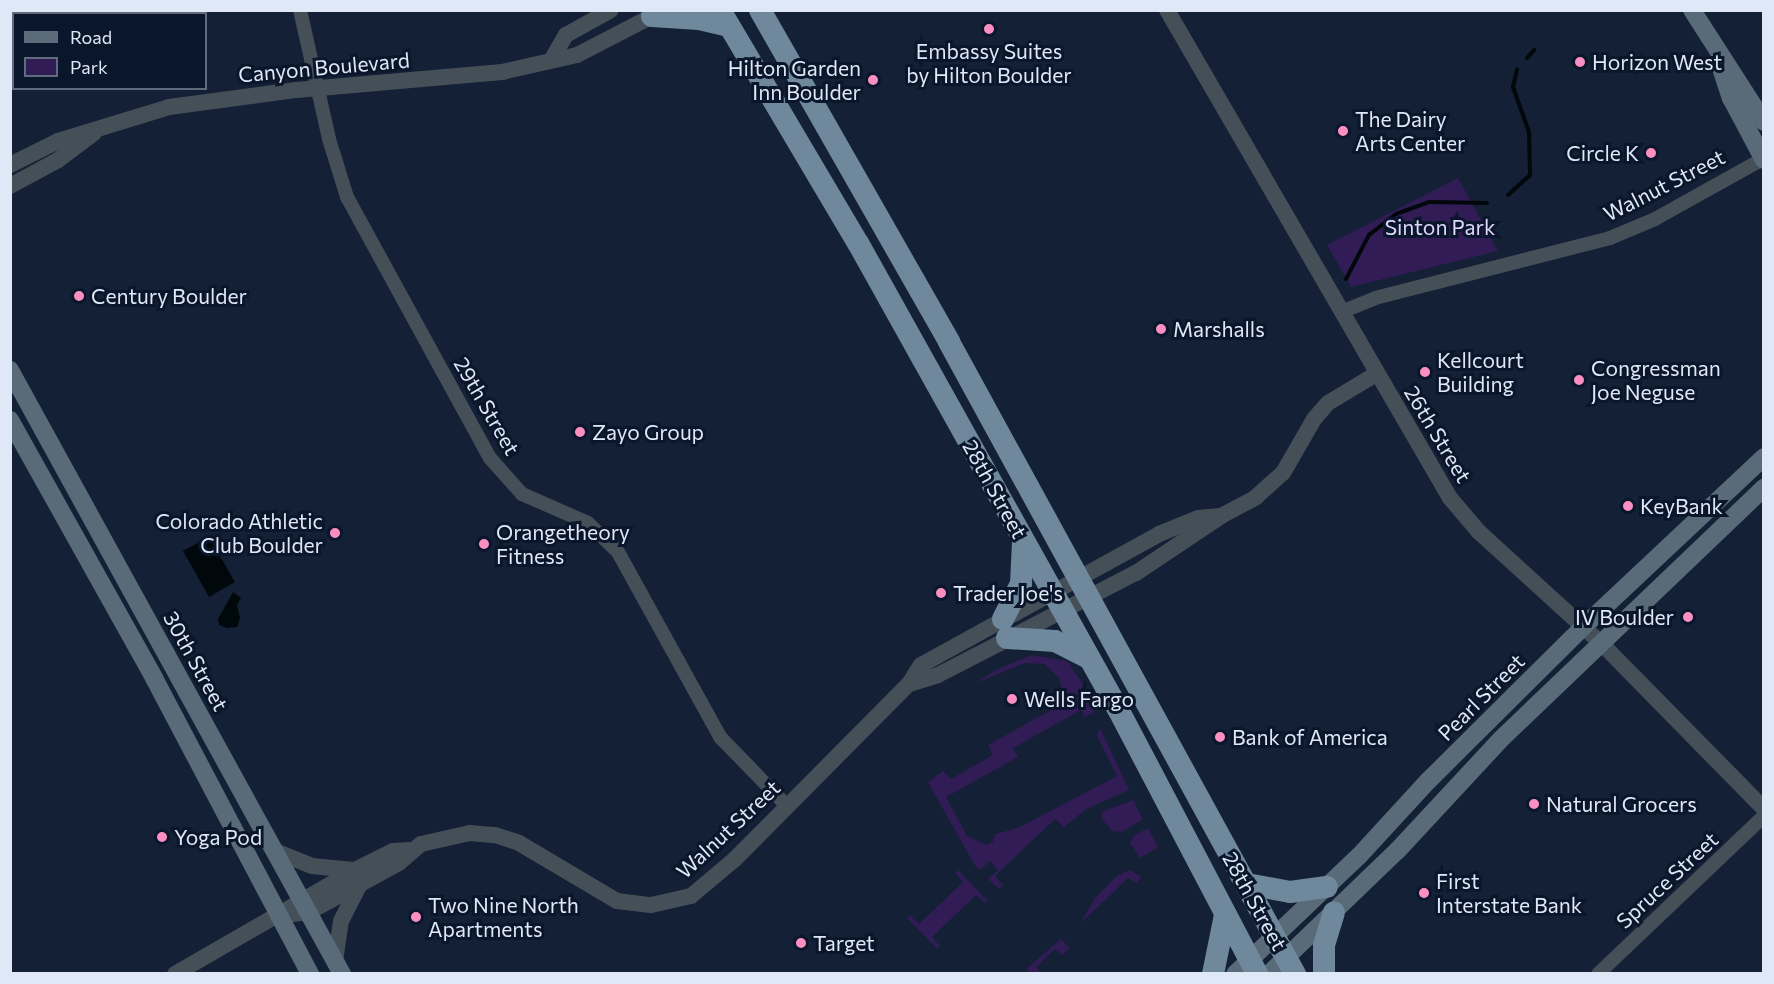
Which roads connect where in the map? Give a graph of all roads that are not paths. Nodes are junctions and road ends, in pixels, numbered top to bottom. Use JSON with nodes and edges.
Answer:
{"nodes":[{"id":1,"x":300,"y":10,"type":"edge"},
{"id":2,"x":611,"y":10,"type":"edge"},
{"id":3,"x":760,"y":10,"type":"edge"},
{"id":4,"x":1167,"y":10,"type":"edge"},
{"id":5,"x":658,"y":13,"type":"edge"},
{"id":6,"x":1697,"y":13,"type":"edge"},
{"id":7,"x":725,"y":18,"type":"edge"},
{"id":8,"x":1717,"y":55,"type":"junction"},
{"id":9,"x":552,"y":59,"type":"junction"},
{"id":10,"x":319,"y":88,"type":"junction"},
{"id":11,"x":1764,"y":122,"type":"edge"},
{"id":12,"x":102,"y":127,"type":"junction"},
{"id":13,"x":1763,"y":160,"type":"edge"},
{"id":14,"x":10,"y":165,"type":"edge"},
{"id":15,"x":10,"y":186,"type":"edge"},
{"id":16,"x":1341,"y":312,"type":"junction"},
{"id":17,"x":10,"y":370,"type":"edge"},
{"id":18,"x":1376,"y":374,"type":"junction"},
{"id":19,"x":10,"y":420,"type":"edge"},
{"id":20,"x":1764,"y":457,"type":"edge"},
{"id":21,"x":1764,"y":476,"type":"edge"},
{"id":22,"x":1764,"y":488,"type":"edge"},
{"id":23,"x":1221,"y":516,"type":"junction"},
{"id":24,"x":1714,"y":535,"type":"junction"},
{"id":25,"x":1022,"y":538,"type":"junction"},
{"id":26,"x":1084,"y":587,"type":"junction"},
{"id":27,"x":1057,"y":600,"type":"junction"},
{"id":28,"x":1583,"y":627,"type":"junction"},
{"id":29,"x":1005,"y":629,"type":"junction"},
{"id":30,"x":1601,"y":643,"type":"junction"},
{"id":31,"x":1089,"y":658,"type":"junction"},
{"id":32,"x":1515,"y":694,"type":"junction"},
{"id":33,"x":1446,"y":798,"type":"junction"},
{"id":34,"x":787,"y":806,"type":"junction"},
{"id":35,"x":1764,"y":809,"type":"edge"},
{"id":36,"x":1764,"y":816,"type":"edge"},
{"id":37,"x":275,"y":851,"type":"junction"},
{"id":38,"x":358,"y":878,"type":"junction"},
{"id":39,"x":1247,"y":884,"type":"junction"},
{"id":40,"x":1327,"y":887,"type":"junction"},
{"id":41,"x":305,"y":906,"type":"junction"},
{"id":42,"x":1334,"y":912,"type":"junction"},
{"id":43,"x":1225,"y":915,"type":"junction"},
{"id":44,"x":279,"y":916,"type":"junction"},
{"id":45,"x":1275,"y":936,"type":"junction"},
{"id":46,"x":1291,"y":966,"type":"edge"},
{"id":47,"x":339,"y":967,"type":"edge"},
{"id":48,"x":1247,"y":969,"type":"edge"},
{"id":49,"x":175,"y":974,"type":"edge"},
{"id":50,"x":310,"y":974,"type":"edge"},
{"id":51,"x":1213,"y":974,"type":"edge"},
{"id":52,"x":1269,"y":974,"type":"edge"},
{"id":53,"x":1324,"y":974,"type":"edge"},
{"id":54,"x":1598,"y":974,"type":"edge"}],
"edges":[{"from":1,"to":10,"type":"street","name":"29th Street"},
{"from":2,"to":9,"type":"street"},
{"from":3,"to":26,"type":"highway","name":"28th Street"},
{"from":4,"to":16,"type":"street","name":"26th Street"},
{"from":5,"to":7,"type":"highway"},
{"from":5,"to":9,"type":"street","name":"Canyon Boulevard"},
{"from":6,"to":8,"type":"main road"},
{"from":7,"to":25,"type":"highway","name":"28th Street"},
{"from":8,"to":11,"type":"main road"},
{"from":8,"to":13,"type":"main road"},
{"from":9,"to":10,"type":"street","name":"Canyon Boulevard"},
{"from":10,"to":12,"type":"street","name":"Canyon Boulevard"},
{"from":10,"to":34,"type":"street","name":"29th Street"},
{"from":12,"to":14,"type":"street","name":"Canyon Boulevard"},
{"from":12,"to":15,"type":"street","name":"Canyon Boulevard"},
{"from":13,"to":16,"type":"street","name":"Walnut Street"},
{"from":16,"to":18,"type":"street","name":"26th Street"},
{"from":17,"to":37,"type":"main road","name":"30th Street"},
{"from":18,"to":23,"type":"street","name":"Walnut Street"},
{"from":18,"to":28,"type":"street","name":"26th Street"},
{"from":19,"to":44,"type":"main road"},
{"from":20,"to":28,"type":"main road","name":"Pearl Street"},
{"from":21,"to":24,"type":"main road"},
{"from":22,"to":24,"type":"main road","name":"Pearl Street"},
{"from":23,"to":26,"type":"street","name":"Walnut Street"},
{"from":23,"to":26,"type":"street","name":"Walnut Street"},
{"from":24,"to":30,"type":"main road","name":"Pearl Street"},
{"from":25,"to":27,"type":"highway","name":"28th Street"},
{"from":25,"to":29,"type":"highway"},
{"from":26,"to":27,"type":"street","name":"Walnut Street"},
{"from":26,"to":39,"type":"highway","name":"28th Street"},
{"from":27,"to":29,"type":"street","name":"Walnut Street"},
{"from":27,"to":31,"type":"highway","name":"28th Street"},
{"from":28,"to":30,"type":"street","name":"26th Street"},
{"from":28,"to":32,"type":"main road","name":"Pearl Street"},
{"from":29,"to":31,"type":"highway"},
{"from":29,"to":34,"type":"street","name":"Walnut Street"},
{"from":30,"to":33,"type":"main road","name":"Pearl Street"},
{"from":30,"to":35,"type":"street","name":"26th Street"},
{"from":31,"to":43,"type":"highway","name":"28th Street"},
{"from":32,"to":33,"type":"main road"},
{"from":32,"to":40,"type":"main road","name":"Pearl Street"},
{"from":33,"to":42,"type":"main road","name":"Pearl Street"},
{"from":34,"to":38,"type":"street","name":"Walnut Street"},
{"from":36,"to":54,"type":"street","name":"Spruce Street"},
{"from":37,"to":38,"type":"street"},
{"from":37,"to":41,"type":"main road","name":"30th Street"},
{"from":38,"to":41,"type":"street","name":"Walnut Street"},
{"from":38,"to":47,"type":"street"},
{"from":39,"to":40,"type":"highway"},
{"from":39,"to":45,"type":"highway","name":"28th Street"},
{"from":40,"to":45,"type":"main road","name":"Pearl Street"},
{"from":41,"to":44,"type":"street","name":"Walnut Street"},
{"from":41,"to":47,"type":"main road","name":"30th Street"},
{"from":42,"to":46,"type":"main road","name":"Pearl Street"},
{"from":42,"to":53,"type":"highway"},
{"from":43,"to":48,"type":"highway","name":"28th Street"},
{"from":43,"to":51,"type":"highway"},
{"from":44,"to":49,"type":"street","name":"Walnut Street"},
{"from":44,"to":50,"type":"main road"},
{"from":45,"to":46,"type":"highway","name":"28th Street"},
{"from":45,"to":48,"type":"main road","name":"Pearl Street"},
{"from":46,"to":52,"type":"main road","name":"Pearl Street"}]}
